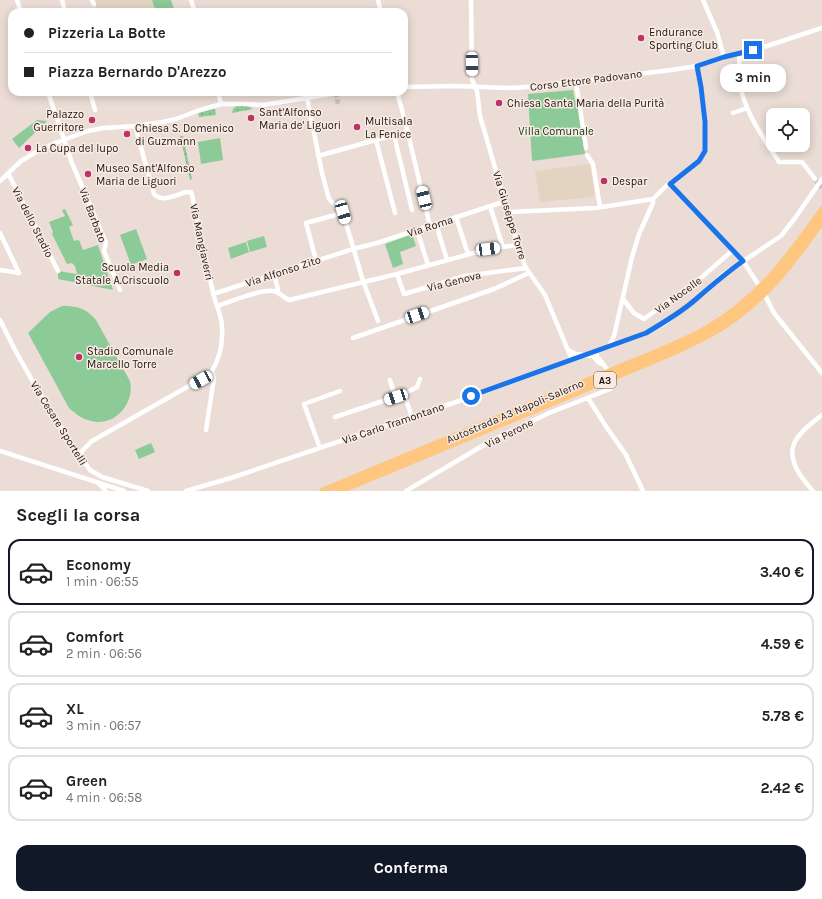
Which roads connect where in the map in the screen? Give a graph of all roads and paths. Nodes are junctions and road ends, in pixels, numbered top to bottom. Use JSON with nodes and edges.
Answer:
{"nodes":[{"id":1,"x":470,"y":0,"type":"edge"},
{"id":2,"x":703,"y":0,"type":"edge"},
{"id":3,"x":822,"y":28,"type":"edge"},
{"id":4,"x":739,"y":53,"type":"junction"},
{"id":5,"x":724,"y":57,"type":"junction"},
{"id":6,"x":697,"y":66,"type":"junction"},
{"id":7,"x":576,"y":82,"type":"junction"},
{"id":8,"x":474,"y":86,"type":"junction"},
{"id":9,"x":408,"y":87,"type":"edge"},
{"id":10,"x":49,"y":96,"type":"edge"},
{"id":11,"x":91,"y":96,"type":"edge"},
{"id":12,"x":219,"y":96,"type":"edge"},
{"id":13,"x":314,"y":96,"type":"edge"},
{"id":14,"x":398,"y":96,"type":"edge"},
{"id":15,"x":307,"y":97,"type":"junction"},
{"id":16,"x":221,"y":104,"type":"junction"},
{"id":17,"x":747,"y":108,"type":"junction"},
{"id":18,"x":95,"y":110,"type":"dead end"},
{"id":19,"x":733,"y":113,"type":"dead end"},
{"id":20,"x":135,"y":126,"type":"junction"},
{"id":21,"x":408,"y":131,"type":"junction"},
{"id":22,"x":394,"y":135,"type":"junction"},
{"id":23,"x":64,"y":140,"type":"junction"},
{"id":24,"x":376,"y":140,"type":"junction"},
{"id":25,"x":586,"y":148,"type":"dead end"},
{"id":26,"x":587,"y":154,"type":"dead end"},
{"id":27,"x":318,"y":156,"type":"junction"},
{"id":28,"x":8,"y":173,"type":"junction"},
{"id":29,"x":815,"y":179,"type":"tunnel mouth"},
{"id":30,"x":822,"y":179,"type":"edge"},
{"id":31,"x":0,"y":181,"type":"edge"},
{"id":32,"x":670,"y":184,"type":"junction"},
{"id":33,"x":652,"y":199,"type":"junction"},
{"id":34,"x":506,"y":202,"type":"junction"},
{"id":35,"x":490,"y":206,"type":"junction"},
{"id":36,"x":596,"y":207,"type":"junction"},
{"id":37,"x":412,"y":210,"type":"dead end"},
{"id":38,"x":822,"y":210,"type":"edge"},
{"id":39,"x":343,"y":212,"type":"junction"},
{"id":40,"x":509,"y":212,"type":"junction"},
{"id":41,"x":395,"y":213,"type":"dead end"},
{"id":42,"x":456,"y":217,"type":"junction"},
{"id":43,"x":822,"y":221,"type":"edge"},
{"id":44,"x":436,"y":224,"type":"junction"},
{"id":45,"x":430,"y":226,"type":"junction"},
{"id":46,"x":416,"y":230,"type":"junction"},
{"id":47,"x":0,"y":233,"type":"edge"},
{"id":48,"x":518,"y":245,"type":"junction"},
{"id":49,"x":503,"y":247,"type":"junction"},
{"id":50,"x":353,"y":249,"type":"junction"},
{"id":51,"x":733,"y":250,"type":"junction"},
{"id":52,"x":468,"y":254,"type":"junction"},
{"id":53,"x":316,"y":260,"type":"junction"},
{"id":54,"x":447,"y":260,"type":"junction"},
{"id":55,"x":743,"y":261,"type":"junction"},
{"id":56,"x":428,"y":265,"type":"junction"},
{"id":57,"x":526,"y":268,"type":"junction"},
{"id":58,"x":0,"y":270,"type":"edge"},
{"id":59,"x":58,"y":272,"type":"dead end"},
{"id":60,"x":529,"y":273,"type":"junction"},
{"id":61,"x":274,"y":274,"type":"junction"},
{"id":62,"x":397,"y":274,"type":"junction"},
{"id":63,"x":363,"y":281,"type":"junction"},
{"id":64,"x":758,"y":284,"type":"dead end"},
{"id":65,"x":120,"y":290,"type":"dead end"},
{"id":66,"x":278,"y":293,"type":"junction"},
{"id":67,"x":213,"y":294,"type":"junction"},
{"id":68,"x":766,"y":297,"type":"dead end"},
{"id":69,"x":623,"y":299,"type":"junction"},
{"id":70,"x":217,"y":306,"type":"junction"},
{"id":71,"x":0,"y":320,"type":"edge"},
{"id":72,"x":378,"y":321,"type":"dead end"},
{"id":73,"x":353,"y":338,"type":"dead end"},
{"id":74,"x":609,"y":347,"type":"junction"},
{"id":75,"x":568,"y":350,"type":"junction"},
{"id":76,"x":601,"y":350,"type":"junction"},
{"id":77,"x":594,"y":352,"type":"junction"},
{"id":78,"x":586,"y":355,"type":"junction"},
{"id":79,"x":600,"y":359,"type":"junction"},
{"id":80,"x":572,"y":360,"type":"junction"},
{"id":81,"x":560,"y":364,"type":"junction"},
{"id":82,"x":212,"y":372,"type":"junction"},
{"id":83,"x":822,"y":374,"type":"edge"},
{"id":84,"x":420,"y":379,"type":"dead end"},
{"id":85,"x":390,"y":380,"type":"dead end"},
{"id":86,"x":612,"y":382,"type":"dead end"},
{"id":87,"x":340,"y":391,"type":"dead end"},
{"id":88,"x":404,"y":394,"type":"junction"},
{"id":89,"x":396,"y":397,"type":"junction"},
{"id":90,"x":588,"y":398,"type":"junction"},
{"id":91,"x":822,"y":415,"type":"edge"},
{"id":92,"x":412,"y":416,"type":"junction"},
{"id":93,"x":335,"y":417,"type":"dead end"},
{"id":94,"x":206,"y":430,"type":"dead end"},
{"id":95,"x":320,"y":448,"type":"junction"},
{"id":96,"x":0,"y":451,"type":"edge"},
{"id":97,"x":82,"y":460,"type":"junction"},
{"id":98,"x":96,"y":482,"type":"junction"},
{"id":99,"x":134,"y":489,"type":"edge"},
{"id":100,"x":116,"y":490,"type":"edge"},
{"id":101,"x":106,"y":491,"type":"edge"},
{"id":102,"x":124,"y":491,"type":"edge"},
{"id":103,"x":148,"y":491,"type":"edge"},
{"id":104,"x":186,"y":491,"type":"edge"},
{"id":105,"x":323,"y":491,"type":"edge"},
{"id":106,"x":339,"y":491,"type":"edge"},
{"id":107,"x":406,"y":491,"type":"edge"},
{"id":108,"x":643,"y":491,"type":"edge"},
{"id":109,"x":813,"y":491,"type":"edge"}],
"edges":[{"from":1,"to":8,"type":"street","name":"Via Giuseppe Torre"},
{"from":2,"to":5,"type":"street"},
{"from":3,"to":4,"type":"street","name":"Corso Ettore Padovano"},
{"from":4,"to":5,"type":"street","name":"Corso Ettore Padovano"},
{"from":4,"to":17,"type":"street"},
{"from":5,"to":6,"type":"street","name":"Corso Ettore Padovano"},
{"from":6,"to":7,"type":"street","name":"Corso Ettore Padovano"},
{"from":6,"to":32,"type":"street"},
{"from":7,"to":8,"type":"street","name":"Corso Ettore Padovano"},
{"from":7,"to":25,"type":"street"},
{"from":8,"to":9,"type":"street","name":"Corso Ettore Padovano"},
{"from":8,"to":34,"type":"street","name":"Via Giuseppe Torre"},
{"from":10,"to":23,"type":"street","name":"Via Barbato"},
{"from":11,"to":18,"type":"street"},
{"from":12,"to":16,"type":"street"},
{"from":13,"to":15,"type":"street"},
{"from":14,"to":21,"type":"street"},
{"from":15,"to":16,"type":"street"},
{"from":15,"to":27,"type":"street"},
{"from":16,"to":20,"type":"street"},
{"from":17,"to":19,"type":"street"},
{"from":17,"to":29,"type":"street"},
{"from":20,"to":23,"type":"street"},
{"from":20,"to":67,"type":"street","name":"Via Mangiaverri"},
{"from":21,"to":22,"type":"street"},
{"from":21,"to":45,"type":"street"},
{"from":22,"to":24,"type":"street"},
{"from":22,"to":37,"type":"street"},
{"from":23,"to":28,"type":"street"},
{"from":23,"to":65,"type":"street","name":"Via Barbato"},
{"from":24,"to":27,"type":"street"},
{"from":24,"to":41,"type":"street"},
{"from":26,"to":36,"type":"street"},
{"from":27,"to":39,"type":"street"},
{"from":28,"to":31,"type":"street"},
{"from":28,"to":59,"type":"street","name":"Via dello Stadio"},
{"from":30,"to":55,"type":"street","name":"Via Carlo Tramontano"},
{"from":32,"to":33,"type":"street"},
{"from":32,"to":51,"type":"street"},
{"from":33,"to":36,"type":"street"},
{"from":33,"to":69,"type":"street"},
{"from":34,"to":35,"type":"street","name":"Via Roma"},
{"from":34,"to":40,"type":"street","name":"Via Giuseppe Torre"},
{"from":35,"to":42,"type":"street","name":"Via Roma"},
{"from":35,"to":49,"type":"street"},
{"from":36,"to":40,"type":"street"},
{"from":38,"to":105,"type":"highway","name":"Autostrada A3 Napoli-Salerno","number":"A3"},
{"from":39,"to":50,"type":"street"},
{"from":39,"to":53,"type":"street"},
{"from":40,"to":48,"type":"street","name":"Via Giuseppe Torre"},
{"from":42,"to":44,"type":"street","name":"Via Roma"},
{"from":42,"to":52,"type":"street"},
{"from":43,"to":106,"type":"highway","name":"Autostrada A3 Napoli-Salerno","number":"A3"},
{"from":44,"to":45,"type":"street","name":"Via Roma"},
{"from":44,"to":54,"type":"street"},
{"from":45,"to":46,"type":"street","name":"Via Roma"},
{"from":46,"to":50,"type":"street","name":"Via Roma"},
{"from":46,"to":56,"type":"street"},
{"from":47,"to":58,"type":"street"},
{"from":48,"to":49,"type":"street"},
{"from":48,"to":57,"type":"street","name":"Via Giuseppe Torre"},
{"from":49,"to":52,"type":"street"},
{"from":50,"to":53,"type":"street","name":"Via Alfonso Zito"},
{"from":50,"to":63,"type":"street"},
{"from":51,"to":55,"type":"street"},
{"from":51,"to":69,"type":"street","name":"Via Nocelle"},
{"from":52,"to":54,"type":"street"},
{"from":53,"to":61,"type":"street","name":"Via Alfonso Zito"},
{"from":54,"to":56,"type":"street"},
{"from":55,"to":64,"type":"street"},
{"from":55,"to":74,"type":"street","name":"Via Carlo Tramontano"},
{"from":56,"to":62,"type":"street"},
{"from":57,"to":60,"type":"street","name":"Via Giuseppe Torre"},
{"from":57,"to":62,"type":"street","name":"Via Genova"},
{"from":60,"to":73,"type":"street"},
{"from":60,"to":75,"type":"street","name":"Via Giuseppe Torre"},
{"from":61,"to":66,"type":"street"},
{"from":61,"to":67,"type":"street","name":"Via Alfonso Zito"},
{"from":62,"to":63,"type":"street"},
{"from":63,"to":66,"type":"street"},
{"from":63,"to":72,"type":"street"},
{"from":66,"to":70,"type":"street"},
{"from":67,"to":70,"type":"street","name":"Via Mangiaverri"},
{"from":68,"to":83,"type":"street"},
{"from":69,"to":74,"type":"street"},
{"from":70,"to":82,"type":"street","name":"Via Mangiaverri"},
{"from":71,"to":97,"type":"street","name":"Via Cesare Sportelli"},
{"from":74,"to":76,"type":"street","name":"Via Carlo Tramontano"},
{"from":75,"to":78,"type":"street"},
{"from":75,"to":80,"type":"street","name":"Via Giuseppe Torre"},
{"from":75,"to":81,"type":"street"},
{"from":76,"to":77,"type":"street","name":"Via Carlo Tramontano"},
{"from":76,"to":79,"type":"street"},
{"from":77,"to":78,"type":"street","name":"Via Carlo Tramontano"},
{"from":77,"to":79,"type":"street"},
{"from":78,"to":79,"type":"street"},
{"from":78,"to":80,"type":"street","name":"Via Carlo Tramontano"},
{"from":80,"to":81,"type":"street","name":"Via Carlo Tramontano"},
{"from":81,"to":92,"type":"street","name":"Via Carlo Tramontano"},
{"from":82,"to":94,"type":"street"},
{"from":82,"to":97,"type":"street"},
{"from":84,"to":88,"type":"street"},
{"from":85,"to":89,"type":"street"},
{"from":86,"to":90,"type":"street","name":"Via Perone"},
{"from":87,"to":95,"type":"street"},
{"from":88,"to":89,"type":"street"},
{"from":88,"to":92,"type":"street"},
{"from":89,"to":93,"type":"street"},
{"from":90,"to":107,"type":"street","name":"Via Perone"},
{"from":90,"to":108,"type":"street"},
{"from":91,"to":109,"type":"street"},
{"from":92,"to":95,"type":"street","name":"Via Carlo Tramontano"},
{"from":95,"to":104,"type":"street","name":"Via Carlo Tramontano"},
{"from":96,"to":98,"type":"street"},
{"from":97,"to":99,"type":"street","name":"Via Cesare Sportelli"},
{"from":98,"to":100,"type":"street"},
{"from":98,"to":101,"type":"street"},
{"from":99,"to":103,"type":"street","name":"Via Cesare Sportelli"},
{"from":100,"to":102,"type":"street"}]}
